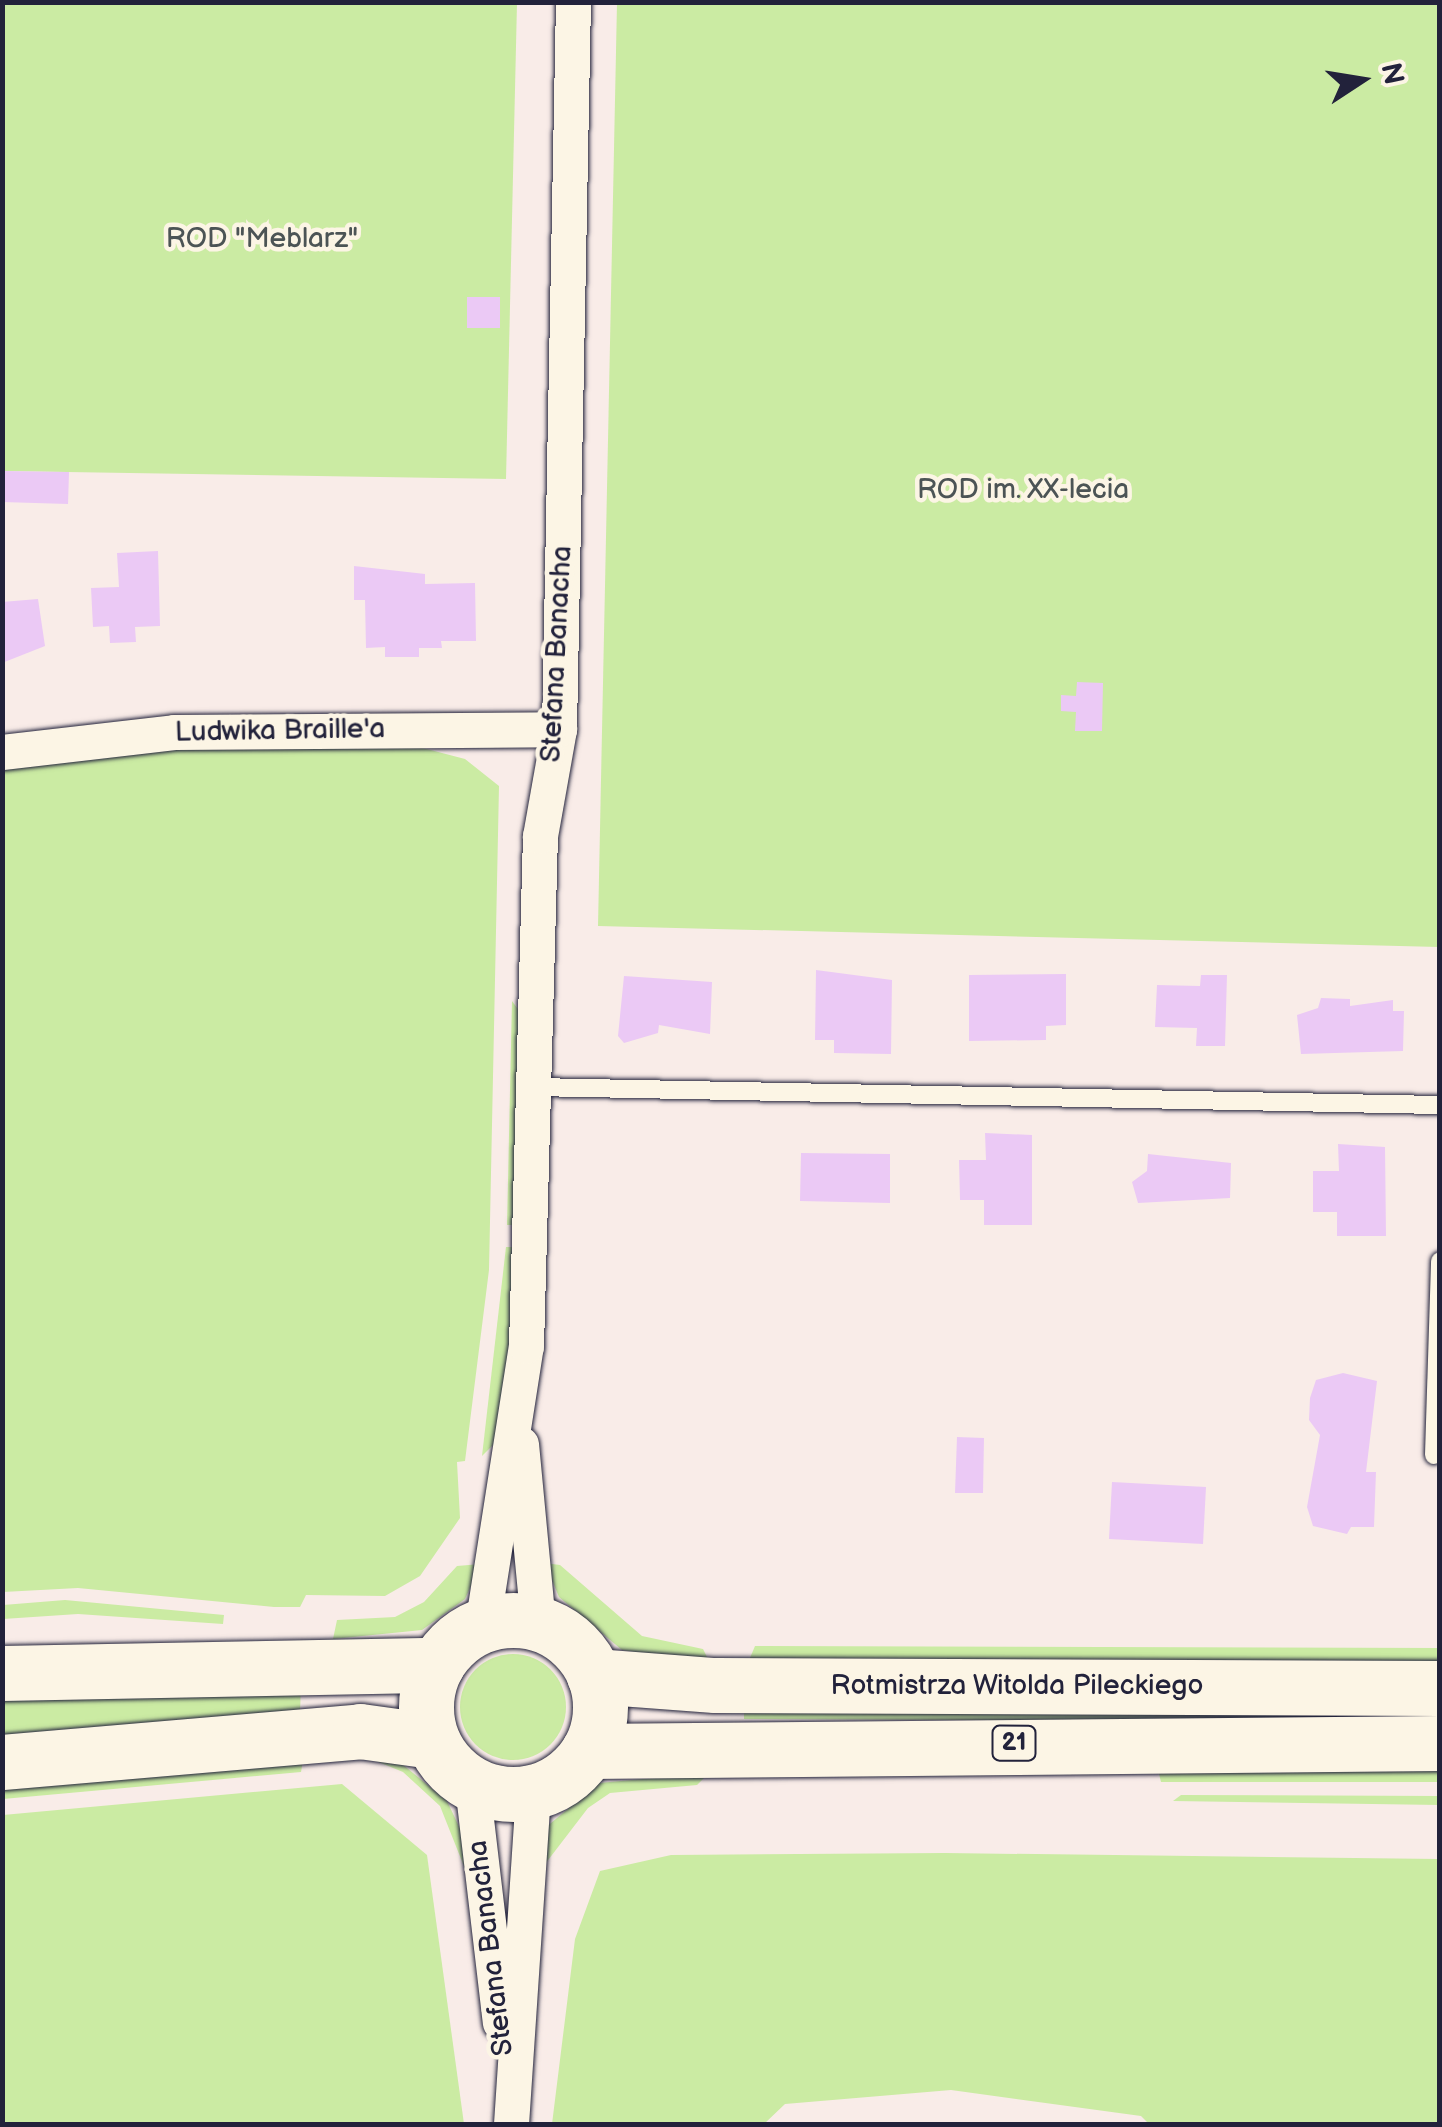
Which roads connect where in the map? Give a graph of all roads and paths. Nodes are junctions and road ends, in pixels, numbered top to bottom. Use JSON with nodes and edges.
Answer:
{"nodes":[{"id":1,"x":573,"y":2,"type":"edge"},
{"id":2,"x":559,"y":729,"type":"junction"},
{"id":3,"x":2,"y":752,"type":"edge"},
{"id":4,"x":534,"y":1087,"type":"junction"},
{"id":5,"x":1440,"y":1105,"type":"edge"},
{"id":6,"x":1440,"y":1260,"type":"edge"},
{"id":7,"x":519,"y":1423,"type":"junction"},
{"id":8,"x":1434,"y":1455,"type":"dead end"},
{"id":9,"x":538,"y":1624,"type":"junction"},
{"id":10,"x":482,"y":1626,"type":"junction"},
{"id":11,"x":436,"y":1665,"type":"junction"},
{"id":12,"x":2,"y":1673,"type":"edge"},
{"id":13,"x":594,"y":1676,"type":"junction"},
{"id":14,"x":1440,"y":1688,"type":"edge"},
{"id":15,"x":432,"y":1741,"type":"junction"},
{"id":16,"x":1440,"y":1743,"type":"edge"},
{"id":17,"x":588,"y":1752,"type":"junction"},
{"id":18,"x":2,"y":1762,"type":"edge"},
{"id":19,"x":472,"y":1784,"type":"junction"},
{"id":20,"x":532,"y":1792,"type":"junction"},
{"id":21,"x":511,"y":2118,"type":"edge"}],
"edges":[{"from":1,"to":2,"type":"street","name":"Stefana Banacha"},
{"from":2,"to":3,"type":"street","name":"Ludwika Braille'a"},
{"from":2,"to":4,"type":"street","name":"Stefana Banacha"},
{"from":4,"to":5,"type":"lane"},
{"from":4,"to":7,"type":"street","name":"Stefana Banacha"},
{"from":6,"to":8,"type":"lane"},
{"from":7,"to":9,"type":"street","name":"Stefana Banacha"},
{"from":7,"to":10,"type":"street","name":"Stefana Banacha"},
{"from":9,"to":10,"type":"main road"},
{"from":9,"to":13,"type":"main road"},
{"from":10,"to":11,"type":"main road"},
{"from":11,"to":12,"type":"main road"},
{"from":11,"to":15,"type":"main road"},
{"from":13,"to":14,"type":"main road","name":"Rotmistrza Witolda Pileckiego","number":"21"},
{"from":13,"to":17,"type":"main road"},
{"from":15,"to":18,"type":"main road"},
{"from":15,"to":19,"type":"main road"},
{"from":16,"to":17,"type":"main road","name":"Rotmistrza Witolda Pileckiego","number":"21"},
{"from":17,"to":20,"type":"main road"},
{"from":19,"to":20,"type":"main road"},
{"from":19,"to":21,"type":"street","name":"Stefana Banacha"},
{"from":20,"to":21,"type":"street","name":"Stefana Banacha"}]}
